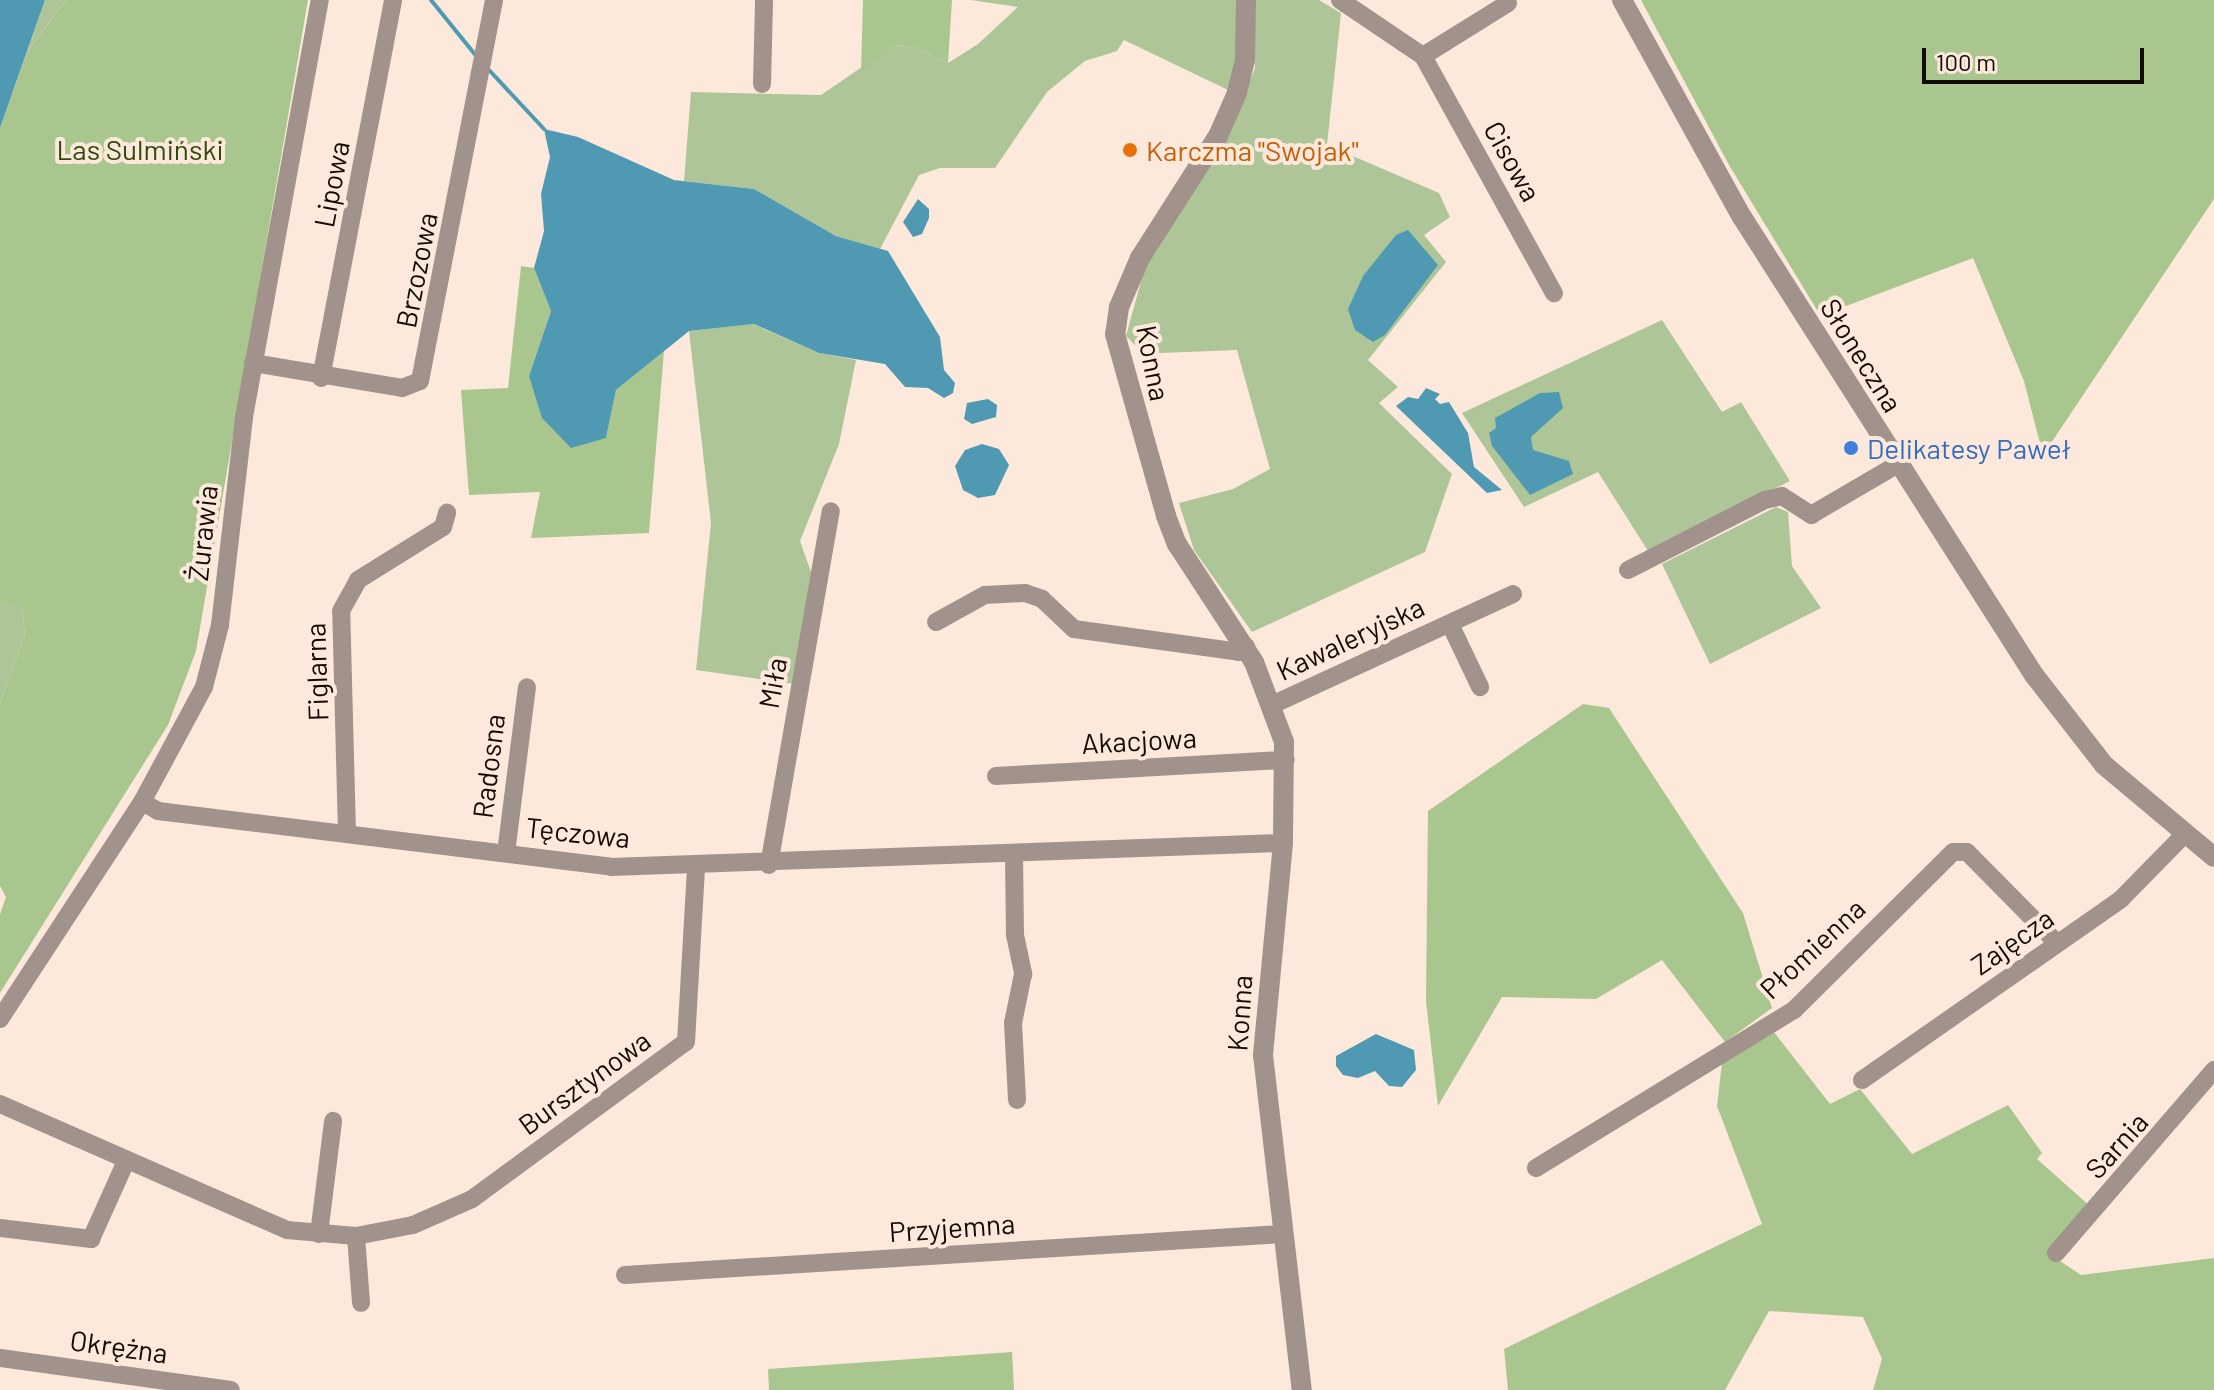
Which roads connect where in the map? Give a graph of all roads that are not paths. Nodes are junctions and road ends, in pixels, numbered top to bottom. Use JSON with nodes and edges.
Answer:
{"nodes":[{"id":1,"x":320,"y":0,"type":"edge"},
{"id":2,"x":393,"y":0,"type":"edge"},
{"id":3,"x":494,"y":0,"type":"edge"},
{"id":4,"x":764,"y":0,"type":"edge"},
{"id":5,"x":1246,"y":0,"type":"edge"},
{"id":6,"x":1340,"y":0,"type":"edge"},
{"id":7,"x":1622,"y":0,"type":"edge"},
{"id":8,"x":1508,"y":3,"type":"dead end"},
{"id":9,"x":1423,"y":56,"type":"junction"},
{"id":10,"x":762,"y":84,"type":"dead end"},
{"id":11,"x":1554,"y":293,"type":"dead end"},
{"id":12,"x":253,"y":363,"type":"junction"},
{"id":13,"x":321,"y":378,"type":"junction"},
{"id":14,"x":1898,"y":464,"type":"junction"},
{"id":15,"x":831,"y":511,"type":"dead end"},
{"id":16,"x":447,"y":513,"type":"dead end"},
{"id":17,"x":1628,"y":570,"type":"dead end"},
{"id":18,"x":1513,"y":594,"type":"dead end"},
{"id":19,"x":936,"y":622,"type":"dead end"},
{"id":20,"x":1450,"y":624,"type":"junction"},
{"id":21,"x":1246,"y":647,"type":"junction"},
{"id":22,"x":527,"y":687,"type":"dead end"},
{"id":23,"x":1480,"y":687,"type":"dead end"},
{"id":24,"x":1274,"y":704,"type":"junction"},
{"id":25,"x":1286,"y":760,"type":"junction"},
{"id":26,"x":996,"y":776,"type":"dead end"},
{"id":27,"x":142,"y":802,"type":"junction"},
{"id":28,"x":347,"y":833,"type":"junction"},
{"id":29,"x":2184,"y":835,"type":"junction"},
{"id":30,"x":1283,"y":843,"type":"junction"},
{"id":31,"x":2212,"y":851,"type":"edge"},
{"id":32,"x":506,"y":853,"type":"junction"},
{"id":33,"x":1014,"y":854,"type":"junction"},
{"id":34,"x":769,"y":865,"type":"junction"},
{"id":35,"x":696,"y":866,"type":"junction"},
{"id":36,"x":2057,"y":943,"type":"junction"},
{"id":37,"x":0,"y":1019,"type":"edge"},
{"id":38,"x":2214,"y":1070,"type":"edge"},
{"id":39,"x":1862,"y":1080,"type":"dead end"},
{"id":40,"x":1017,"y":1100,"type":"dead end"},
{"id":41,"x":0,"y":1104,"type":"edge"},
{"id":42,"x":333,"y":1121,"type":"dead end"},
{"id":43,"x":126,"y":1161,"type":"junction"},
{"id":44,"x":1536,"y":1168,"type":"dead end"},
{"id":45,"x":0,"y":1228,"type":"edge"},
{"id":46,"x":319,"y":1234,"type":"junction"},
{"id":47,"x":1282,"y":1234,"type":"junction"},
{"id":48,"x":356,"y":1236,"type":"junction"},
{"id":49,"x":2056,"y":1253,"type":"dead end"},
{"id":50,"x":625,"y":1275,"type":"dead end"},
{"id":51,"x":361,"y":1303,"type":"dead end"},
{"id":52,"x":0,"y":1358,"type":"edge"},
{"id":53,"x":231,"y":1390,"type":"edge"},
{"id":54,"x":1302,"y":1390,"type":"edge"}],
"edges":[{"from":1,"to":12,"type":"street","name":"Żurawia"},
{"from":2,"to":13,"type":"street","name":"Lipowa"},
{"from":3,"to":13,"type":"street","name":"Brzozowa"},
{"from":4,"to":10,"type":"street"},
{"from":5,"to":21,"type":"street","name":"Konna"},
{"from":6,"to":9,"type":"street","name":"Cisowa"},
{"from":7,"to":14,"type":"street","name":"Słoneczna"},
{"from":8,"to":9,"type":"street"},
{"from":9,"to":11,"type":"street","name":"Cisowa"},
{"from":12,"to":13,"type":"street","name":"Brzozowa"},
{"from":12,"to":27,"type":"street","name":"Żurawia"},
{"from":14,"to":17,"type":"street"},
{"from":14,"to":29,"type":"street","name":"Słoneczna"},
{"from":15,"to":34,"type":"street","name":"Miła"},
{"from":16,"to":28,"type":"street","name":"Figlarna"},
{"from":18,"to":20,"type":"street","name":"Kawaleryjska"},
{"from":19,"to":21,"type":"street"},
{"from":20,"to":23,"type":"street","name":"Kawaleryjska"},
{"from":20,"to":24,"type":"street","name":"Kawaleryjska"},
{"from":21,"to":24,"type":"street","name":"Konna"},
{"from":22,"to":32,"type":"street","name":"Radosna"},
{"from":24,"to":25,"type":"street","name":"Konna"},
{"from":25,"to":26,"type":"street","name":"Akacjowa"},
{"from":25,"to":30,"type":"street","name":"Konna"},
{"from":27,"to":28,"type":"street","name":"Tęczowa"},
{"from":27,"to":37,"type":"street","name":"Żurawia"},
{"from":28,"to":32,"type":"street","name":"Tęczowa"},
{"from":29,"to":31,"type":"street","name":"Słoneczna"},
{"from":29,"to":36,"type":"street","name":"Zajęcza"},
{"from":30,"to":33,"type":"street","name":"Tęczowa"},
{"from":30,"to":47,"type":"street","name":"Konna"},
{"from":32,"to":35,"type":"street","name":"Tęczowa"},
{"from":33,"to":34,"type":"street","name":"Tęczowa"},
{"from":33,"to":40,"type":"street"},
{"from":34,"to":35,"type":"street","name":"Tęczowa"},
{"from":35,"to":48,"type":"street","name":"Bursztynowa"},
{"from":36,"to":39,"type":"street","name":"Zajęcza"},
{"from":36,"to":44,"type":"street","name":"Płomienna"},
{"from":38,"to":49,"type":"street","name":"Sarnia"},
{"from":41,"to":43,"type":"street","name":"Bursztynowa"},
{"from":42,"to":46,"type":"street"},
{"from":43,"to":45,"type":"street"},
{"from":43,"to":46,"type":"street","name":"Bursztynowa"},
{"from":46,"to":48,"type":"street","name":"Bursztynowa"},
{"from":47,"to":50,"type":"street","name":"Przyjemna"},
{"from":47,"to":54,"type":"street","name":"Konna"},
{"from":48,"to":51,"type":"street"},
{"from":52,"to":53,"type":"street","name":"Okrężna"}]}
